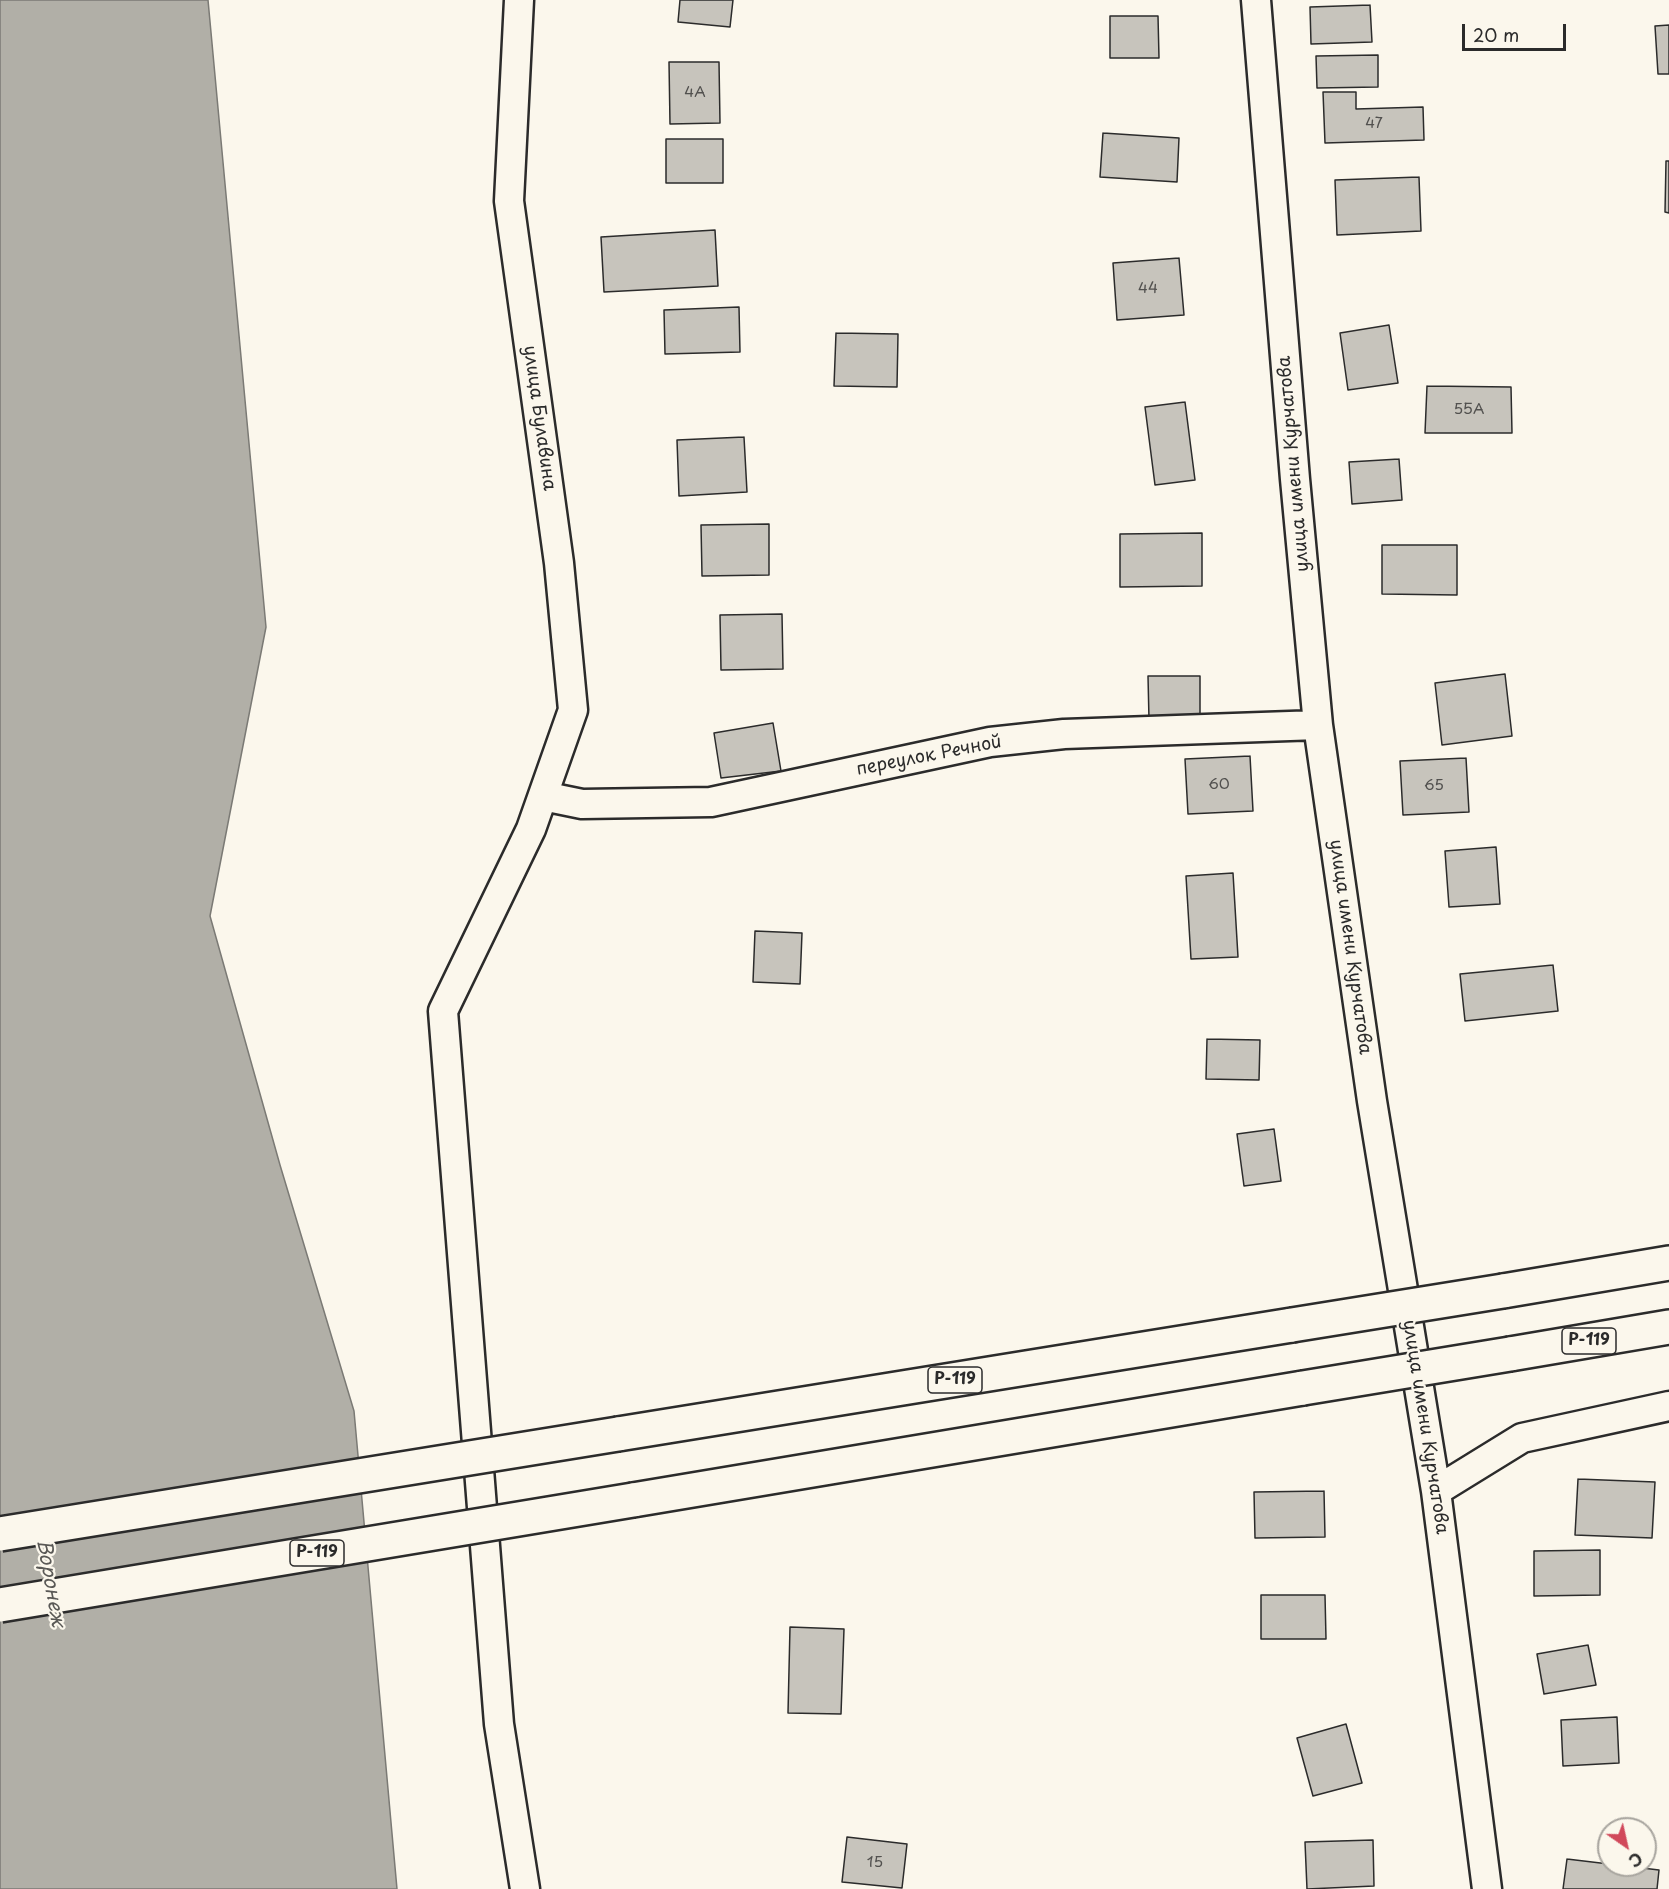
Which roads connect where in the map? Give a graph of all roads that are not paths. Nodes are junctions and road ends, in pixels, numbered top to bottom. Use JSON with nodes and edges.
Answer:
{"nodes":[{"id":1,"x":519,"y":0,"type":"edge"},
{"id":2,"x":1256,"y":0,"type":"edge"},
{"id":3,"x":1318,"y":725,"type":"junction"},
{"id":4,"x":543,"y":796,"type":"junction"},
{"id":5,"x":1669,"y":1263,"type":"edge"},
{"id":6,"x":1669,"y":1327,"type":"edge"},
{"id":7,"x":1669,"y":1406,"type":"edge"},
{"id":8,"x":1436,"y":1491,"type":"junction"},
{"id":9,"x":0,"y":1534,"type":"edge"},
{"id":10,"x":0,"y":1605,"type":"edge"},
{"id":11,"x":525,"y":1889,"type":"edge"},
{"id":12,"x":1487,"y":1889,"type":"edge"}],
"edges":[{"from":1,"to":4,"type":"street","name":"улица Булавина"},
{"from":2,"to":3,"type":"street","name":"улица имени Курчатова"},
{"from":3,"to":4,"type":"street","name":"переулок Речной"},
{"from":3,"to":8,"type":"street","name":"улица имени Курчатова"},
{"from":4,"to":11,"type":"street","name":"улица Булавина"},
{"from":5,"to":9,"type":"highway","number":"Р-119","bridge":true},
{"from":6,"to":10,"type":"highway","number":"Р-119","bridge":true},
{"from":7,"to":8,"type":"street"},
{"from":8,"to":12,"type":"street","name":"улица имени Курчатова"}]}
